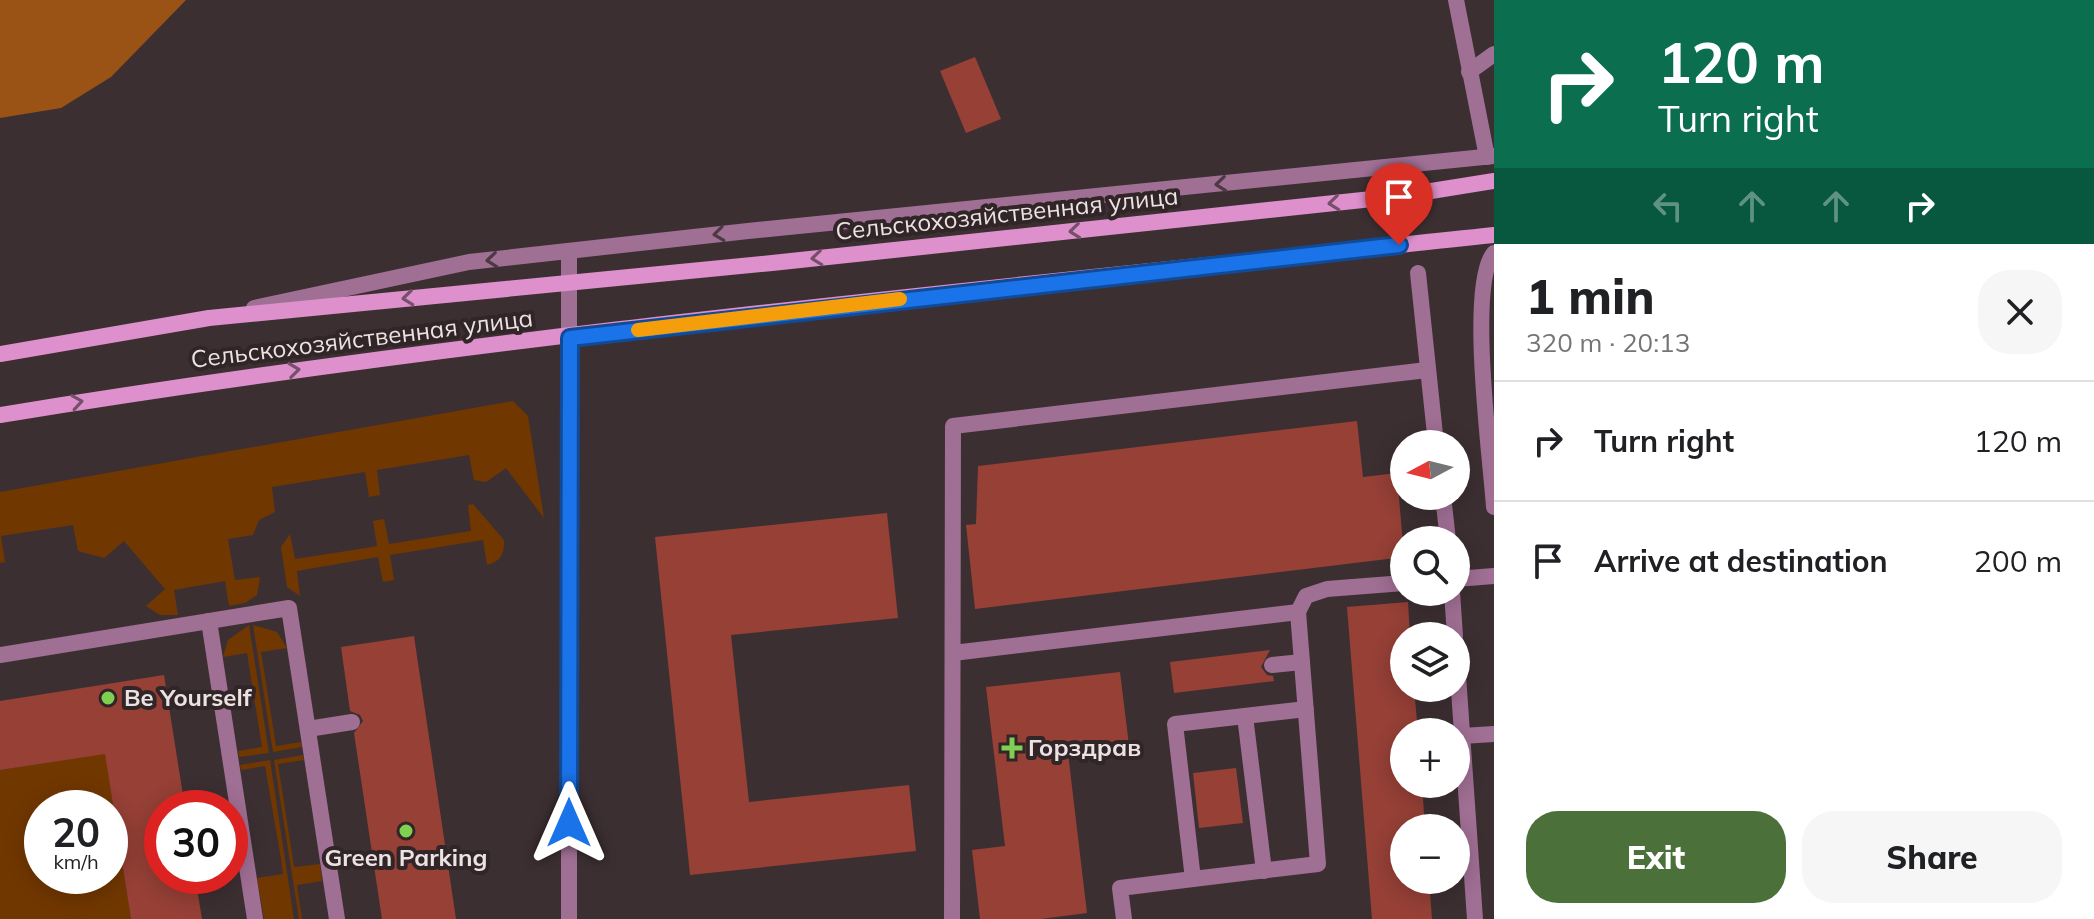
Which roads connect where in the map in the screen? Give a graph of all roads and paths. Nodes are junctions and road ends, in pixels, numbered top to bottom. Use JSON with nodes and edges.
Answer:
{"nodes":[{"id":1,"x":1456,"y":0,"type":"edge"},
{"id":2,"x":1494,"y":54,"type":"edge"},
{"id":3,"x":1469,"y":72,"type":"junction"},
{"id":4,"x":1490,"y":157,"type":"edge"},
{"id":5,"x":1494,"y":181,"type":"edge"},
{"id":6,"x":1494,"y":235,"type":"edge"},
{"id":7,"x":569,"y":251,"type":"junction"},
{"id":8,"x":1494,"y":253,"type":"edge"},
{"id":9,"x":1418,"y":273,"type":"dead end"},
{"id":10,"x":569,"y":283,"type":"junction"},
{"id":11,"x":209,"y":318,"type":"junction"},
{"id":12,"x":570,"y":338,"type":"junction"},
{"id":13,"x":0,"y":354,"type":"edge"},
{"id":14,"x":1427,"y":370,"type":"junction"},
{"id":15,"x":0,"y":415,"type":"edge"},
{"id":16,"x":1434,"y":430,"type":"edge"},
{"id":17,"x":1494,"y":507,"type":"edge"},
{"id":18,"x":1494,"y":576,"type":"edge"},
{"id":19,"x":1470,"y":578,"type":"edge"},
{"id":20,"x":1390,"y":584,"type":"edge"},
{"id":21,"x":1298,"y":612,"type":"junction"},
{"id":22,"x":209,"y":621,"type":"junction"},
{"id":23,"x":953,"y":653,"type":"junction"},
{"id":24,"x":0,"y":655,"type":"edge"},
{"id":25,"x":1302,"y":662,"type":"junction"},
{"id":26,"x":1272,"y":665,"type":"dead end"},
{"id":27,"x":1306,"y":709,"type":"junction"},
{"id":28,"x":1245,"y":716,"type":"junction"},
{"id":29,"x":352,"y":722,"type":"dead end"},
{"id":30,"x":308,"y":729,"type":"junction"},
{"id":31,"x":1494,"y":734,"type":"edge"},
{"id":32,"x":1470,"y":736,"type":"edge"},
{"id":33,"x":1466,"y":798,"type":"edge"},
{"id":34,"x":1264,"y":871,"type":"junction"},
{"id":35,"x":1193,"y":879,"type":"junction"},
{"id":36,"x":255,"y":919,"type":"edge"},
{"id":37,"x":337,"y":919,"type":"edge"},
{"id":38,"x":569,"y":919,"type":"edge"},
{"id":39,"x":952,"y":919,"type":"edge"},
{"id":40,"x":1124,"y":919,"type":"edge"},
{"id":41,"x":1475,"y":919,"type":"edge"}],
"edges":[{"from":1,"to":3,"type":"street"},
{"from":2,"to":3,"type":"street"},
{"from":3,"to":4,"type":"street"},
{"from":4,"to":7,"type":"street","one_way":true},
{"from":5,"to":10,"type":"main road","name":"Сельскохозяйственная улица","one_way":true},
{"from":6,"to":12,"type":"main road","name":"Сельскохозяйственная улица"},
{"from":7,"to":10,"type":"street"},
{"from":7,"to":11,"type":"street","one_way":true},
{"from":8,"to":17,"type":"street"},
{"from":9,"to":14,"type":"street"},
{"from":10,"to":11,"type":"main road","name":"Сельскохозяйственная улица","one_way":true},
{"from":10,"to":12,"type":"street"},
{"from":11,"to":13,"type":"main road","name":"Сельскохозяйственная улица"},
{"from":15,"to":12,"type":"main road","name":"Сельскохозяйственная улица","one_way":true},
{"from":12,"to":38,"type":"street"},
{"from":14,"to":16,"type":"street"},
{"from":14,"to":23,"type":"street"},
{"from":18,"to":19,"type":"street"},
{"from":20,"to":21,"type":"street"},
{"from":21,"to":23,"type":"street"},
{"from":21,"to":25,"type":"street"},
{"from":22,"to":24,"type":"street"},
{"from":22,"to":30,"type":"street"},
{"from":22,"to":36,"type":"street"},
{"from":23,"to":39,"type":"street"},
{"from":25,"to":26,"type":"street"},
{"from":25,"to":27,"type":"street"},
{"from":27,"to":28,"type":"street"},
{"from":27,"to":34,"type":"street"},
{"from":28,"to":34,"type":"street"},
{"from":28,"to":35,"type":"street"},
{"from":29,"to":30,"type":"street"},
{"from":30,"to":37,"type":"street"},
{"from":31,"to":32,"type":"street"},
{"from":33,"to":41,"type":"street"},
{"from":34,"to":35,"type":"street"},
{"from":35,"to":40,"type":"street"}]}
